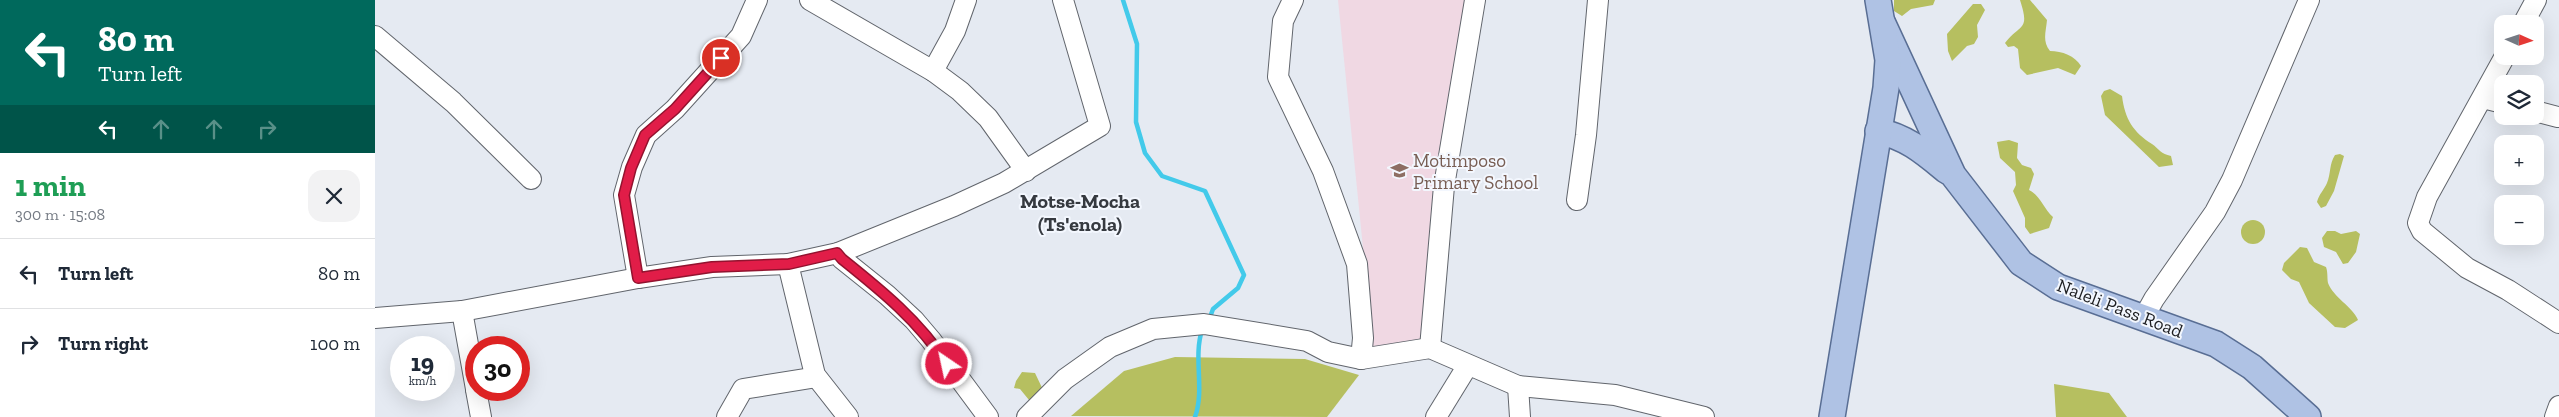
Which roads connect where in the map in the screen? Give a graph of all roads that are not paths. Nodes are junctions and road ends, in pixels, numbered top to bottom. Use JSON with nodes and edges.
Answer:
{"nodes":[{"id":1,"x":757,"y":0,"type":"edge"},
{"id":2,"x":810,"y":0,"type":"edge"},
{"id":3,"x":966,"y":0,"type":"edge"},
{"id":4,"x":1063,"y":0,"type":"edge"},
{"id":5,"x":1293,"y":0,"type":"edge"},
{"id":6,"x":1475,"y":0,"type":"edge"},
{"id":7,"x":1598,"y":0,"type":"edge"},
{"id":8,"x":1878,"y":0,"type":"edge"},
{"id":9,"x":2309,"y":0,"type":"edge"},
{"id":10,"x":2535,"y":0,"type":"edge"},
{"id":11,"x":2528,"y":15,"type":"edge"},
{"id":12,"x":1883,"y":24,"type":"junction"},
{"id":13,"x":375,"y":36,"type":"edge"},
{"id":14,"x":2500,"y":65,"type":"edge"},
{"id":15,"x":933,"y":71,"type":"junction"},
{"id":16,"x":2483,"y":98,"type":"junction"},
{"id":17,"x":2494,"y":101,"type":"edge"},
{"id":18,"x":2544,"y":113,"type":"edge"},
{"id":19,"x":2558,"y":117,"type":"edge"},
{"id":20,"x":1880,"y":119,"type":"junction"},
{"id":21,"x":1935,"y":138,"type":"junction"},
{"id":22,"x":1026,"y":170,"type":"junction"},
{"id":23,"x":1953,"y":175,"type":"junction"},
{"id":24,"x":531,"y":179,"type":"dead end"},
{"id":25,"x":1577,"y":200,"type":"dead end"},
{"id":26,"x":837,"y":253,"type":"junction"},
{"id":27,"x":789,"y":264,"type":"junction"},
{"id":28,"x":638,"y":278,"type":"junction"},
{"id":29,"x":462,"y":311,"type":"junction"},
{"id":30,"x":2144,"y":317,"type":"junction"},
{"id":31,"x":375,"y":318,"type":"edge"},
{"id":32,"x":2559,"y":323,"type":"edge"},
{"id":33,"x":466,"y":336,"type":"edge"},
{"id":34,"x":1430,"y":348,"type":"junction"},
{"id":35,"x":1361,"y":359,"type":"junction"},
{"id":36,"x":1468,"y":365,"type":"junction"},
{"id":37,"x":815,"y":375,"type":"junction"},
{"id":38,"x":1518,"y":386,"type":"junction"},
{"id":39,"x":478,"y":401,"type":"edge"},
{"id":40,"x":2559,"y":406,"type":"edge"},
{"id":41,"x":481,"y":417,"type":"edge"},
{"id":42,"x":727,"y":417,"type":"edge"},
{"id":43,"x":849,"y":417,"type":"edge"},
{"id":44,"x":987,"y":417,"type":"edge"},
{"id":45,"x":1027,"y":417,"type":"edge"},
{"id":46,"x":1436,"y":417,"type":"edge"},
{"id":47,"x":1521,"y":417,"type":"edge"},
{"id":48,"x":1704,"y":417,"type":"edge"},
{"id":49,"x":1832,"y":417,"type":"edge"},
{"id":50,"x":2308,"y":417,"type":"edge"},
{"id":51,"x":2555,"y":417,"type":"edge"}],
"edges":[{"from":1,"to":28,"type":"street"},
{"from":2,"to":15,"type":"street"},
{"from":3,"to":15,"type":"street"},
{"from":4,"to":22,"type":"street"},
{"from":5,"to":35,"type":"street"},
{"from":6,"to":34,"type":"street"},
{"from":7,"to":25,"type":"street"},
{"from":8,"to":12,"type":"main road"},
{"from":9,"to":30,"type":"street"},
{"from":10,"to":11,"type":"street"},
{"from":12,"to":20,"type":"main road"},
{"from":12,"to":21,"type":"main road"},
{"from":13,"to":24,"type":"street"},
{"from":14,"to":16,"type":"street"},
{"from":15,"to":22,"type":"street"},
{"from":16,"to":17,"type":"street"},
{"from":16,"to":32,"type":"street"},
{"from":18,"to":19,"type":"street"},
{"from":20,"to":21,"type":"main road"},
{"from":20,"to":23,"type":"main road"},
{"from":20,"to":49,"type":"main road"},
{"from":21,"to":23,"type":"main road"},
{"from":22,"to":26,"type":"street"},
{"from":23,"to":30,"type":"main road","name":"Naleli Pass Road"},
{"from":26,"to":27,"type":"street"},
{"from":26,"to":44,"type":"street"},
{"from":27,"to":28,"type":"street"},
{"from":27,"to":37,"type":"street"},
{"from":28,"to":29,"type":"street"},
{"from":29,"to":31,"type":"street"},
{"from":29,"to":33,"type":"street"},
{"from":30,"to":50,"type":"main road","name":"Naleli Pass Road"},
{"from":34,"to":35,"type":"street"},
{"from":34,"to":36,"type":"street"},
{"from":35,"to":45,"type":"street"},
{"from":36,"to":38,"type":"street"},
{"from":36,"to":46,"type":"street"},
{"from":37,"to":42,"type":"street"},
{"from":37,"to":43,"type":"street"},
{"from":38,"to":47,"type":"street"},
{"from":38,"to":48,"type":"street"},
{"from":39,"to":41,"type":"street"},
{"from":40,"to":51,"type":"street"}]}
